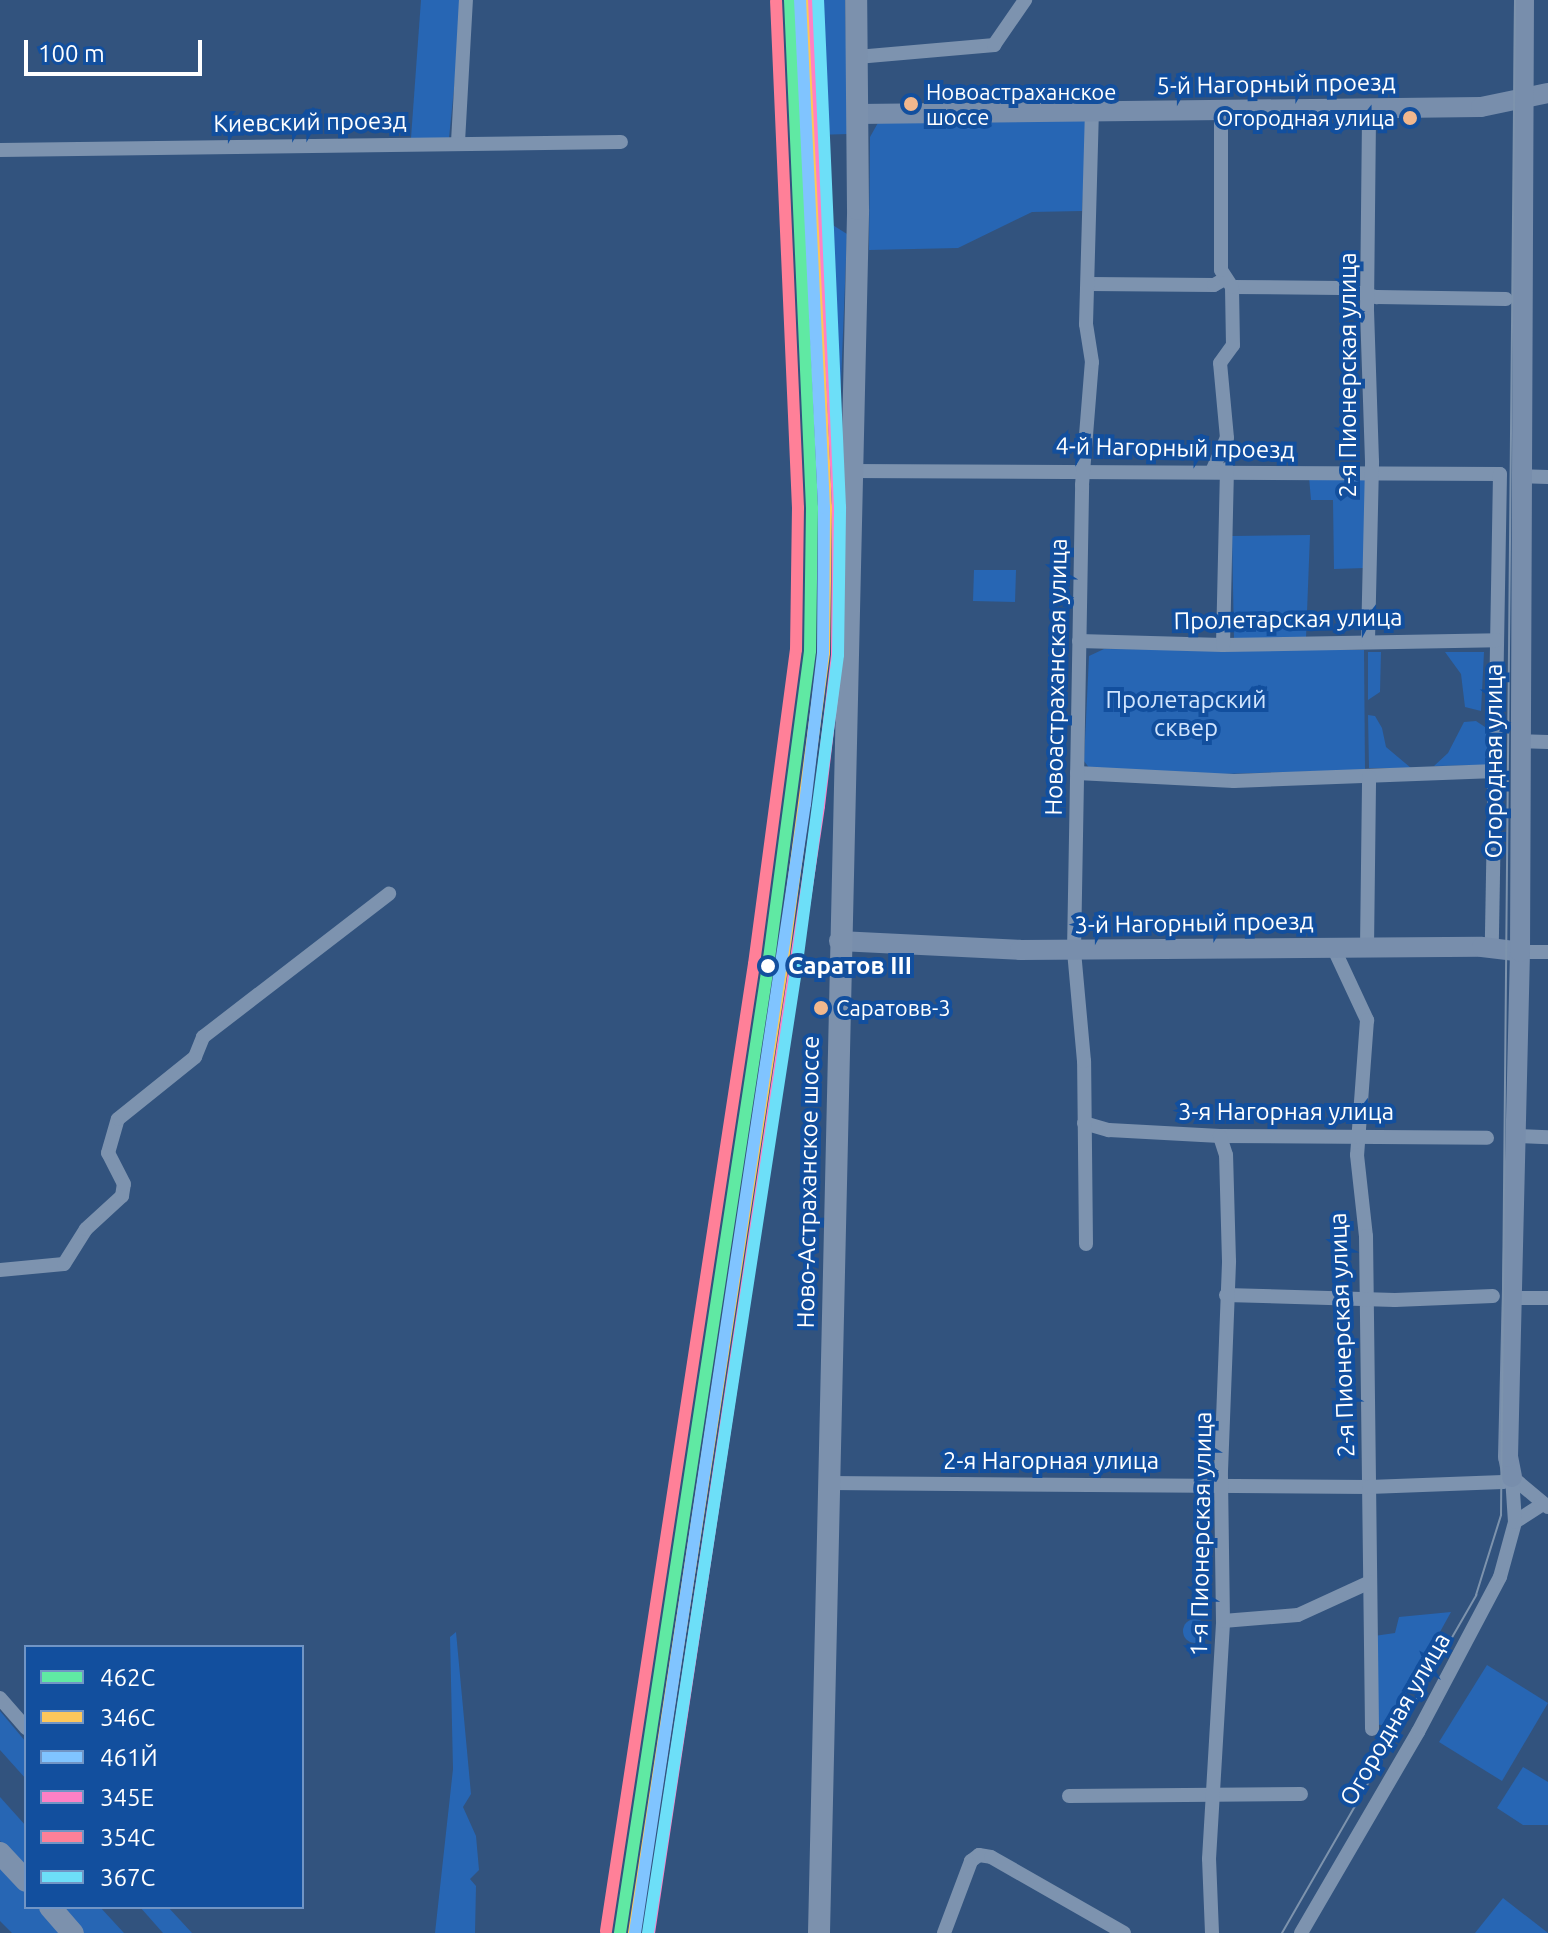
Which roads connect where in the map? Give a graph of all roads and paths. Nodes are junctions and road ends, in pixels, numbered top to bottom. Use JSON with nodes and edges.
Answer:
{"nodes":[{"id":1,"x":466,"y":0,"type":"edge"},
{"id":2,"x":856,"y":0,"type":"edge"},
{"id":3,"x":1025,"y":0,"type":"edge"},
{"id":4,"x":1524,"y":0,"type":"edge"},
{"id":5,"x":857,"y":57,"type":"junction"},
{"id":6,"x":1548,"y":93,"type":"edge"},
{"id":7,"x":1523,"y":96,"type":"junction"},
{"id":8,"x":1369,"y":108,"type":"junction"},
{"id":9,"x":1221,"y":110,"type":"junction"},
{"id":10,"x":1092,"y":112,"type":"junction"},
{"id":11,"x":858,"y":114,"type":"junction"},
{"id":12,"x":458,"y":142,"type":"junction"},
{"id":13,"x":621,"y":142,"type":"dead end"},
{"id":14,"x":0,"y":150,"type":"edge"},
{"id":15,"x":1229,"y":283,"type":"junction"},
{"id":16,"x":1090,"y":284,"type":"junction"},
{"id":17,"x":1368,"y":296,"type":"junction"},
{"id":18,"x":1506,"y":299,"type":"dead end"},
{"id":19,"x":1084,"y":469,"type":"junction"},
{"id":20,"x":1220,"y":469,"type":"junction"},
{"id":21,"x":850,"y":471,"type":"junction"},
{"id":22,"x":1371,"y":472,"type":"junction"},
{"id":23,"x":1510,"y":475,"type":"junction"},
{"id":24,"x":1548,"y":477,"type":"edge"},
{"id":25,"x":1497,"y":640,"type":"junction"},
{"id":26,"x":1079,"y":641,"type":"junction"},
{"id":27,"x":1368,"y":641,"type":"junction"},
{"id":28,"x":1223,"y":645,"type":"junction"},
{"id":29,"x":1520,"y":741,"type":"junction"},
{"id":30,"x":1548,"y":742,"type":"edge"},
{"id":31,"x":1496,"y":771,"type":"junction"},
{"id":32,"x":1077,"y":773,"type":"junction"},
{"id":33,"x":1369,"y":777,"type":"junction"},
{"id":34,"x":389,"y":894,"type":"dead end"},
{"id":35,"x":839,"y":941,"type":"junction"},
{"id":36,"x":1333,"y":947,"type":"junction"},
{"id":37,"x":1367,"y":948,"type":"junction"},
{"id":38,"x":1492,"y":950,"type":"junction"},
{"id":39,"x":1074,"y":951,"type":"junction"},
{"id":40,"x":1520,"y":952,"type":"junction"},
{"id":41,"x":1548,"y":952,"type":"edge"},
{"id":42,"x":1084,"y":1123,"type":"junction"},
{"id":43,"x":1360,"y":1135,"type":"junction"},
{"id":44,"x":1220,"y":1136,"type":"junction"},
{"id":45,"x":1515,"y":1136,"type":"junction"},
{"id":46,"x":1548,"y":1137,"type":"edge"},
{"id":47,"x":1487,"y":1138,"type":"dead end"},
{"id":48,"x":1086,"y":1244,"type":"dead end"},
{"id":49,"x":0,"y":1270,"type":"edge"},
{"id":50,"x":1226,"y":1295,"type":"junction"},
{"id":51,"x":1502,"y":1297,"type":"junction"},
{"id":52,"x":1548,"y":1298,"type":"edge"},
{"id":53,"x":1364,"y":1299,"type":"junction"},
{"id":54,"x":1512,"y":1477,"type":"junction"},
{"id":55,"x":828,"y":1483,"type":"junction"},
{"id":56,"x":1222,"y":1485,"type":"junction"},
{"id":57,"x":1369,"y":1487,"type":"junction"},
{"id":58,"x":1545,"y":1505,"type":"edge"},
{"id":59,"x":1515,"y":1522,"type":"junction"},
{"id":60,"x":1370,"y":1582,"type":"junction"},
{"id":61,"x":1223,"y":1621,"type":"junction"},
{"id":62,"x":0,"y":1698,"type":"edge"},
{"id":63,"x":24,"y":1726,"type":"edge"},
{"id":64,"x":1372,"y":1729,"type":"dead end"},
{"id":65,"x":1216,"y":1794,"type":"junction"},
{"id":66,"x":1301,"y":1794,"type":"dead end"},
{"id":67,"x":1069,"y":1796,"type":"dead end"},
{"id":68,"x":0,"y":1853,"type":"edge"},
{"id":69,"x":24,"y":1879,"type":"edge"},
{"id":70,"x":52,"y":1909,"type":"edge"},
{"id":71,"x":73,"y":1933,"type":"edge"},
{"id":72,"x":819,"y":1933,"type":"edge"},
{"id":73,"x":944,"y":1933,"type":"edge"},
{"id":74,"x":1124,"y":1933,"type":"edge"},
{"id":75,"x":1212,"y":1933,"type":"edge"},
{"id":76,"x":1301,"y":1933,"type":"edge"}],
"edges":[{"from":1,"to":12,"type":"street"},
{"from":2,"to":5,"type":"main road","name":"Ново-Астраханское шоссе"},
{"from":3,"to":5,"type":"street"},
{"from":4,"to":7,"type":"street","name":"Огородная улица"},
{"from":5,"to":11,"type":"main road","name":"Ново-Астраханское шоссе"},
{"from":6,"to":7,"type":"street","name":"5-й Нагорный проезд"},
{"from":7,"to":8,"type":"street","name":"5-й Нагорный проезд"},
{"from":7,"to":23,"type":"street","name":"Огородная улица"},
{"from":8,"to":9,"type":"street","name":"5-й Нагорный проезд"},
{"from":8,"to":17,"type":"street","name":"2-я Пионерская улица"},
{"from":9,"to":10,"type":"street","name":"5-й Нагорный проезд"},
{"from":9,"to":15,"type":"street"},
{"from":10,"to":11,"type":"street","name":"5-й Нагорный проезд"},
{"from":10,"to":16,"type":"street","name":"Новоастраханская улица"},
{"from":11,"to":21,"type":"main road","name":"Ново-Астраханское шоссе"},
{"from":12,"to":13,"type":"street","name":"Киевский проезд"},
{"from":12,"to":14,"type":"street","name":"Киевский проезд"},
{"from":15,"to":16,"type":"street"},
{"from":15,"to":17,"type":"street"},
{"from":15,"to":20,"type":"street"},
{"from":16,"to":19,"type":"street","name":"Новоастраханская улица"},
{"from":17,"to":18,"type":"street"},
{"from":17,"to":22,"type":"street","name":"2-я Пионерская улица"},
{"from":19,"to":20,"type":"street","name":"4-й Нагорный проезд"},
{"from":19,"to":21,"type":"street","name":"4-й Нагорный проезд"},
{"from":19,"to":26,"type":"street","name":"Новоастраханская улица"},
{"from":20,"to":22,"type":"street","name":"4-й Нагорный проезд"},
{"from":20,"to":28,"type":"street"},
{"from":21,"to":35,"type":"main road","name":"Ново-Астраханское шоссе"},
{"from":22,"to":23,"type":"street","name":"4-й Нагорный проезд"},
{"from":22,"to":27,"type":"street","name":"2-я Пионерская улица"},
{"from":23,"to":24,"type":"street","name":"4-й Нагорный проезд"},
{"from":23,"to":25,"type":"street"},
{"from":23,"to":29,"type":"street","name":"Огородная улица"},
{"from":25,"to":27,"type":"street","name":"Пролетарская улица"},
{"from":25,"to":31,"type":"street"},
{"from":26,"to":28,"type":"street","name":"Пролетарская улица"},
{"from":26,"to":32,"type":"street","name":"Новоастраханская улица"},
{"from":27,"to":28,"type":"street","name":"Пролетарская улица"},
{"from":29,"to":30,"type":"street"},
{"from":29,"to":40,"type":"street","name":"Огородная улица"},
{"from":31,"to":33,"type":"street"},
{"from":31,"to":38,"type":"street"},
{"from":32,"to":33,"type":"street"},
{"from":32,"to":39,"type":"street","name":"Новоастраханская улица"},
{"from":33,"to":37,"type":"street"},
{"from":34,"to":49,"type":"street"},
{"from":35,"to":39,"type":"street","name":"3-й Нагорный проезд"},
{"from":35,"to":55,"type":"main road","name":"Ново-Астраханское шоссе"},
{"from":36,"to":37,"type":"street","name":"3-й Нагорный проезд"},
{"from":36,"to":39,"type":"street","name":"3-й Нагорный проезд"},
{"from":36,"to":43,"type":"street","name":"2-я Пионерская улица"},
{"from":37,"to":38,"type":"street","name":"3-й Нагорный проезд"},
{"from":38,"to":40,"type":"street","name":"3-й Нагорный проезд"},
{"from":39,"to":42,"type":"street","name":"Новоастраханская улица"},
{"from":40,"to":41,"type":"street","name":"3-й Нагорный проезд"},
{"from":40,"to":45,"type":"street","name":"Огородная улица"},
{"from":42,"to":44,"type":"street","name":"3-я Нагорная улица"},
{"from":42,"to":48,"type":"street","name":"Новоастраханская улица"},
{"from":43,"to":44,"type":"street","name":"3-я Нагорная улица"},
{"from":43,"to":47,"type":"street","name":"3-я Нагорная улица"},
{"from":43,"to":53,"type":"street","name":"2-я Пионерская улица"},
{"from":44,"to":50,"type":"street","name":"1-я Пионерская улица"},
{"from":45,"to":46,"type":"street"},
{"from":45,"to":51,"type":"street","name":"Огородная улица"},
{"from":50,"to":53,"type":"street"},
{"from":50,"to":56,"type":"street","name":"1-я Пионерская улица"},
{"from":51,"to":52,"type":"street"},
{"from":51,"to":53,"type":"street"},
{"from":51,"to":54,"type":"street","name":"Огородная улица"},
{"from":53,"to":57,"type":"street","name":"2-я Пионерская улица"},
{"from":54,"to":57,"type":"street","name":"2-я Нагорная улица"},
{"from":54,"to":58,"type":"street"},
{"from":54,"to":59,"type":"street","name":"Огородная улица"},
{"from":55,"to":56,"type":"street","name":"2-я Нагорная улица"},
{"from":55,"to":72,"type":"main road","name":"Ново-Астраханское шоссе"},
{"from":56,"to":57,"type":"street","name":"2-я Нагорная улица"},
{"from":56,"to":61,"type":"street","name":"1-я Пионерская улица"},
{"from":57,"to":60,"type":"street","name":"2-я Пионерская улица"},
{"from":58,"to":59,"type":"street"},
{"from":59,"to":76,"type":"street","name":"Огородная улица"},
{"from":60,"to":61,"type":"street"},
{"from":60,"to":64,"type":"street","name":"2-я Пионерская улица"},
{"from":61,"to":65,"type":"street","name":"1-я Пионерская улица"},
{"from":62,"to":63,"type":"street"},
{"from":65,"to":66,"type":"street"},
{"from":65,"to":67,"type":"street"},
{"from":65,"to":75,"type":"street","name":"1-я Пионерская улица"},
{"from":68,"to":69,"type":"main road"},
{"from":70,"to":71,"type":"main road"},
{"from":73,"to":74,"type":"street"}]}
